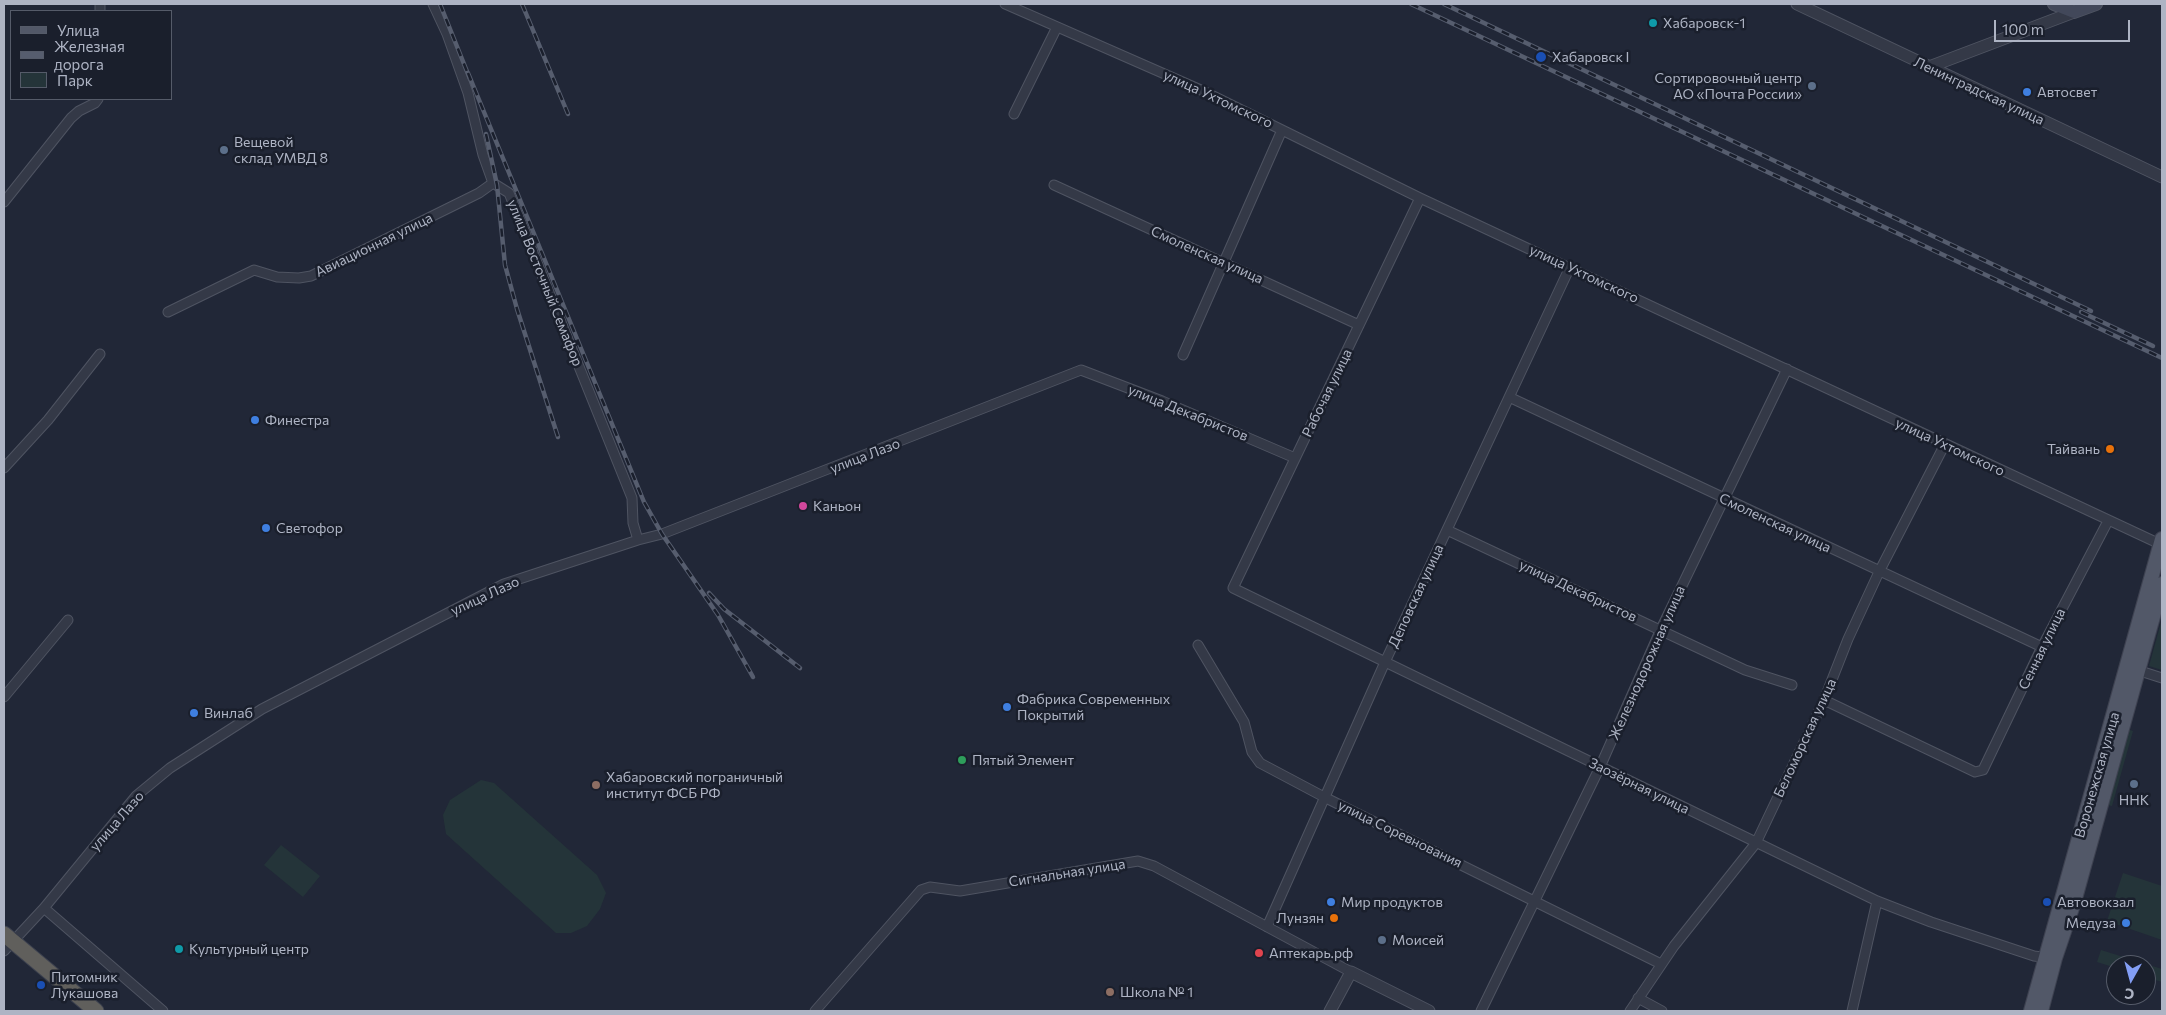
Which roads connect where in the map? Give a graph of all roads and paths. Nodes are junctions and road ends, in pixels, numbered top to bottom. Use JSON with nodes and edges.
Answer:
{"nodes":[{"id":1,"x":433,"y":4,"type":"edge"},
{"id":2,"x":1005,"y":4,"type":"edge"},
{"id":3,"x":1797,"y":4,"type":"edge"},
{"id":4,"x":2054,"y":4,"type":"edge"},
{"id":5,"x":2096,"y":4,"type":"edge"},
{"id":6,"x":2074,"y":12,"type":"junction"},
{"id":7,"x":1057,"y":27,"type":"junction"},
{"id":8,"x":1929,"y":67,"type":"junction"},
{"id":9,"x":97,"y":100,"type":"edge"},
{"id":10,"x":1014,"y":114,"type":"dead end"},
{"id":11,"x":1282,"y":130,"type":"junction"},
{"id":12,"x":2162,"y":177,"type":"edge"},
{"id":13,"x":493,"y":183,"type":"junction"},
{"id":14,"x":1054,"y":185,"type":"dead end"},
{"id":15,"x":1420,"y":198,"type":"junction"},
{"id":16,"x":4,"y":202,"type":"edge"},
{"id":17,"x":1224,"y":262,"type":"junction"},
{"id":18,"x":1570,"y":267,"type":"junction"},
{"id":19,"x":168,"y":312,"type":"dead end"},
{"id":20,"x":1360,"y":325,"type":"junction"},
{"id":21,"x":100,"y":354,"type":"dead end"},
{"id":22,"x":1183,"y":355,"type":"dead end"},
{"id":23,"x":1081,"y":370,"type":"joint"},
{"id":24,"x":1787,"y":370,"type":"junction"},
{"id":25,"x":1509,"y":397,"type":"junction"},
{"id":26,"x":1945,"y":444,"type":"junction"},
{"id":27,"x":1296,"y":458,"type":"junction"},
{"id":28,"x":4,"y":468,"type":"edge"},
{"id":29,"x":1724,"y":500,"type":"junction"},
{"id":30,"x":2108,"y":521,"type":"junction"},
{"id":31,"x":1447,"y":530,"type":"junction"},
{"id":32,"x":638,"y":540,"type":"junction"},
{"id":33,"x":2162,"y":543,"type":"edge"},
{"id":34,"x":1879,"y":572,"type":"junction"},
{"id":35,"x":2162,"y":584,"type":"edge"},
{"id":36,"x":1233,"y":588,"type":"joint"},
{"id":37,"x":68,"y":620,"type":"dead end"},
{"id":38,"x":1661,"y":630,"type":"junction"},
{"id":39,"x":1198,"y":645,"type":"dead end"},
{"id":40,"x":2042,"y":647,"type":"junction"},
{"id":41,"x":1385,"y":662,"type":"junction"},
{"id":42,"x":2133,"y":669,"type":"junction"},
{"id":43,"x":2162,"y":678,"type":"edge"},
{"id":44,"x":1792,"y":685,"type":"dead end"},
{"id":45,"x":4,"y":697,"type":"edge"},
{"id":46,"x":1824,"y":700,"type":"junction"},
{"id":47,"x":1600,"y":766,"type":"junction"},
{"id":48,"x":1326,"y":798,"type":"junction"},
{"id":49,"x":1756,"y":843,"type":"junction"},
{"id":50,"x":1535,"y":901,"type":"junction"},
{"id":51,"x":1877,"y":902,"type":"junction"},
{"id":52,"x":44,"y":908,"type":"junction"},
{"id":53,"x":1267,"y":927,"type":"junction"},
{"id":54,"x":7,"y":942,"type":"edge"},
{"id":55,"x":2050,"y":958,"type":"junction"},
{"id":56,"x":1661,"y":964,"type":"junction"},
{"id":57,"x":1351,"y":972,"type":"junction"},
{"id":58,"x":1638,"y":998,"type":"junction"},
{"id":59,"x":96,"y":1011,"type":"edge"},
{"id":60,"x":163,"y":1011,"type":"edge"},
{"id":61,"x":815,"y":1011,"type":"edge"},
{"id":62,"x":1330,"y":1011,"type":"edge"},
{"id":63,"x":1429,"y":1011,"type":"edge"},
{"id":64,"x":1481,"y":1011,"type":"edge"},
{"id":65,"x":1630,"y":1011,"type":"edge"},
{"id":66,"x":1662,"y":1011,"type":"edge"},
{"id":67,"x":1852,"y":1011,"type":"edge"},
{"id":68,"x":2031,"y":1011,"type":"edge"},
{"id":69,"x":2041,"y":1011,"type":"edge"}],
"edges":[{"from":1,"to":13,"type":"street","name":"улица Восточный Семафор"},
{"from":2,"to":7,"type":"street","name":"улица Ухтомского"},
{"from":3,"to":8,"type":"street","name":"Ленинградская улица"},
{"from":4,"to":6,"type":"main road"},
{"from":5,"to":6,"type":"main road"},
{"from":6,"to":8,"type":"street"},
{"from":7,"to":10,"type":"street"},
{"from":7,"to":11,"type":"street","name":"улица Ухтомского"},
{"from":8,"to":12,"type":"street","name":"Ленинградская улица"},
{"from":9,"to":16,"type":"street"},
{"from":11,"to":15,"type":"street","name":"улица Ухтомского"},
{"from":11,"to":17,"type":"street"},
{"from":13,"to":19,"type":"street","name":"Авиационная улица"},
{"from":13,"to":32,"type":"street","name":"улица Восточный Семафор"},
{"from":14,"to":17,"type":"street","name":"Смоленская улица"},
{"from":15,"to":18,"type":"street","name":"улица Ухтомского"},
{"from":15,"to":20,"type":"street","name":"Рабочая улица"},
{"from":17,"to":20,"type":"street","name":"Смоленская улица"},
{"from":17,"to":22,"type":"street"},
{"from":18,"to":24,"type":"street","name":"улица Ухтомского"},
{"from":18,"to":25,"type":"street","name":"Деповская улица"},
{"from":20,"to":27,"type":"street","name":"Рабочая улица"},
{"from":21,"to":28,"type":"street"},
{"from":23,"to":27,"type":"street","name":"улица Декабристов"},
{"from":23,"to":32,"type":"street","name":"улица Лазо"},
{"from":24,"to":26,"type":"street","name":"улица Ухтомского"},
{"from":24,"to":29,"type":"street","name":"Железнодорожная улица"},
{"from":25,"to":29,"type":"street","name":"Смоленская улица"},
{"from":25,"to":31,"type":"street","name":"Деповская улица"},
{"from":26,"to":30,"type":"street","name":"улица Ухтомского"},
{"from":26,"to":34,"type":"street","name":"Беломорская улица"},
{"from":27,"to":36,"type":"street","name":"Рабочая улица"},
{"from":29,"to":34,"type":"street","name":"Смоленская улица"},
{"from":29,"to":38,"type":"street","name":"Железнодорожная улица"},
{"from":30,"to":33,"type":"street","name":"улица Ухтомского"},
{"from":30,"to":40,"type":"street","name":"Сенная улица"},
{"from":31,"to":38,"type":"street","name":"улица Декабристов"},
{"from":31,"to":41,"type":"street","name":"Деповская улица"},
{"from":32,"to":52,"type":"street","name":"улица Лазо"},
{"from":33,"to":42,"type":"main road","name":"Воронежская улица"},
{"from":34,"to":40,"type":"street","name":"Смоленская улица"},
{"from":34,"to":46,"type":"street","name":"Беломорская улица"},
{"from":35,"to":42,"type":"main road","name":"Воронежская улица"},
{"from":36,"to":41,"type":"street","name":"Заозёрная улица"},
{"from":37,"to":45,"type":"street"},
{"from":38,"to":44,"type":"street","name":"улица Декабристов"},
{"from":38,"to":47,"type":"street","name":"Железнодорожная улица"},
{"from":39,"to":48,"type":"street","name":"улица Соревнования"},
{"from":40,"to":46,"type":"street","name":"Сенная улица"},
{"from":41,"to":47,"type":"street","name":"Заозёрная улица"},
{"from":41,"to":48,"type":"street","name":"Деповская улица"},
{"from":42,"to":43,"type":"street"},
{"from":42,"to":55,"type":"main road","name":"Воронежская улица"},
{"from":46,"to":49,"type":"street","name":"Беломорская улица"},
{"from":47,"to":49,"type":"street","name":"Заозёрная улица"},
{"from":47,"to":50,"type":"street","name":"Железнодорожная улица"},
{"from":48,"to":50,"type":"street","name":"улица Соревнования"},
{"from":48,"to":53,"type":"street","name":"Деповская улица"},
{"from":49,"to":51,"type":"street","name":"Заозёрная улица"},
{"from":49,"to":56,"type":"street","name":"Беломорская улица"},
{"from":50,"to":56,"type":"street","name":"улица Соревнования"},
{"from":50,"to":64,"type":"street","name":"Железнодорожная улица"},
{"from":51,"to":55,"type":"street","name":"Заозёрная улица"},
{"from":51,"to":67,"type":"street"},
{"from":52,"to":54,"type":"street","name":"улица Лазо"},
{"from":52,"to":60,"type":"street"},
{"from":53,"to":57,"type":"street","name":"Сигнальная улица"},
{"from":53,"to":61,"type":"street","name":"Сигнальная улица"},
{"from":54,"to":59,"type":"highway"},
{"from":55,"to":68,"type":"main road","name":"Воронежская улица"},
{"from":55,"to":69,"type":"main road","name":"Воронежская улица"},
{"from":56,"to":58,"type":"street","name":"Беломорская улица"},
{"from":57,"to":62,"type":"street"},
{"from":57,"to":63,"type":"street","name":"Сигнальная улица"},
{"from":58,"to":65,"type":"street","name":"Беломорская улица"},
{"from":58,"to":66,"type":"street"}]}
